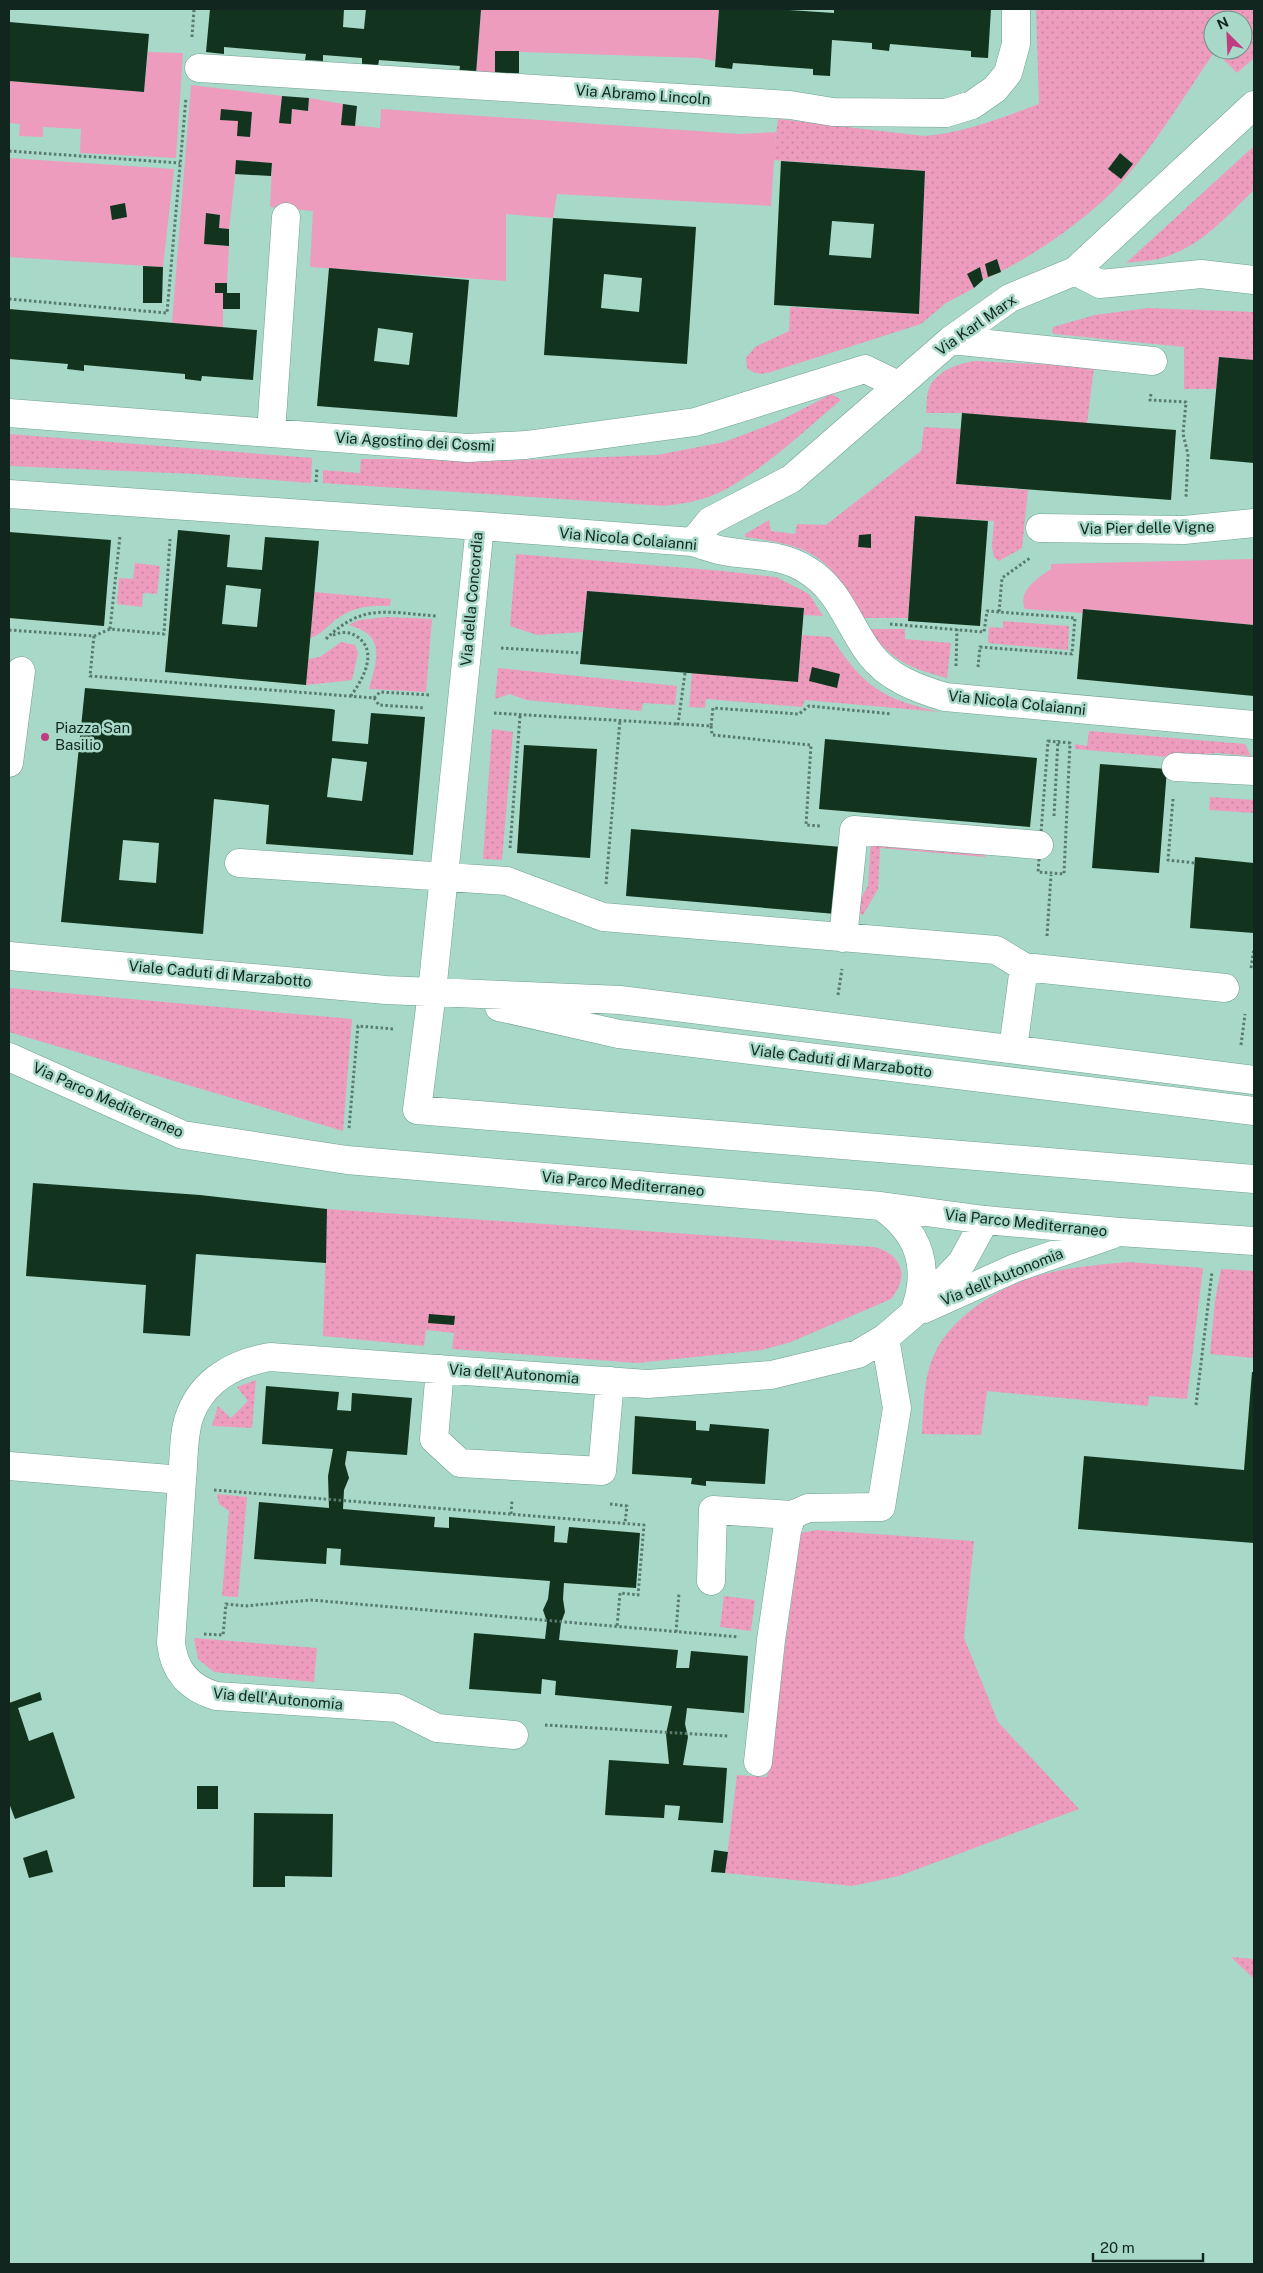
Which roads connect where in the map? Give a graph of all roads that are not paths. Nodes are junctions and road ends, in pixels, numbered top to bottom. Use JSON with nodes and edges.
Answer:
{"nodes":[{"id":1,"x":1016,"y":9,"type":"edge"},
{"id":2,"x":193,"y":78,"type":"road end"},
{"id":3,"x":1254,"y":104,"type":"edge"},
{"id":4,"x":286,"y":217,"type":"dead end"},
{"id":5,"x":1075,"y":271,"type":"junction"},
{"id":6,"x":1254,"y":280,"type":"edge"},
{"id":7,"x":951,"y":340,"type":"junction"},
{"id":8,"x":1153,"y":361,"type":"dead end"},
{"id":9,"x":898,"y":385,"type":"junction"},
{"id":10,"x":9,"y":413,"type":"edge"},
{"id":11,"x":271,"y":433,"type":"junction"},
{"id":12,"x":9,"y":494,"type":"edge"},
{"id":13,"x":1254,"y":523,"type":"edge"},
{"id":14,"x":480,"y":526,"type":"junction"},
{"id":15,"x":1040,"y":528,"type":"road end"},
{"id":16,"x":694,"y":542,"type":"junction"},
{"id":17,"x":21,"y":671,"type":"dead end"},
{"id":18,"x":1254,"y":724,"type":"edge"},
{"id":19,"x":9,"y":763,"type":"edge"},
{"id":20,"x":1176,"y":766,"type":"road end"},
{"id":21,"x":1254,"y":771,"type":"edge"},
{"id":22,"x":1048,"y":845,"type":"road end"},
{"id":23,"x":239,"y":863,"type":"dead end"},
{"id":24,"x":444,"y":878,"type":"junction"},
{"id":25,"x":844,"y":938,"type":"junction"},
{"id":26,"x":9,"y":956,"type":"edge"},
{"id":27,"x":1035,"y":968,"type":"junction"},
{"id":28,"x":1225,"y":988,"type":"dead end"},
{"id":29,"x":432,"y":992,"type":"junction"},
{"id":30,"x":1013,"y":1049,"type":"junction"},
{"id":31,"x":9,"y":1057,"type":"edge"},
{"id":32,"x":1254,"y":1080,"type":"edge"},
{"id":33,"x":1254,"y":1111,"type":"edge"},
{"id":34,"x":1254,"y":1179,"type":"edge"},
{"id":35,"x":880,"y":1206,"type":"junction"},
{"id":36,"x":985,"y":1220,"type":"junction"},
{"id":37,"x":1120,"y":1232,"type":"junction"},
{"id":38,"x":1254,"y":1241,"type":"edge"},
{"id":39,"x":913,"y":1314,"type":"junction"},
{"id":40,"x":885,"y":1338,"type":"junction"},
{"id":41,"x":440,"y":1369,"type":"junction"},
{"id":42,"x":610,"y":1381,"type":"junction"},
{"id":43,"x":9,"y":1466,"type":"edge"},
{"id":44,"x":182,"y":1484,"type":"junction"},
{"id":45,"x":792,"y":1515,"type":"junction"},
{"id":46,"x":711,"y":1581,"type":"dead end"},
{"id":47,"x":514,"y":1735,"type":"road end"},
{"id":48,"x":758,"y":1750,"type":"road end"}],
"edges":[{"from":1,"to":2,"type":"street","name":"Via Abramo Lincoln"},
{"from":3,"to":5,"type":"street","name":"Via Karl Marx"},
{"from":4,"to":11,"type":"street"},
{"from":5,"to":6,"type":"street"},
{"from":5,"to":7,"type":"street","name":"Via Karl Marx"},
{"from":7,"to":8,"type":"street"},
{"from":7,"to":9,"type":"street","name":"Via Karl Marx"},
{"from":9,"to":11,"type":"street","name":"Via Agostino dei Cosmi"},
{"from":9,"to":16,"type":"street","name":"Via Karl Marx"},
{"from":10,"to":11,"type":"street","name":"Via Agostino dei Cosmi"},
{"from":12,"to":14,"type":"street","name":"Via della Concordia"},
{"from":13,"to":15,"type":"street","name":"Via Pier delle Vigne"},
{"from":14,"to":16,"type":"street","name":"Via Nicola Colaianni"},
{"from":14,"to":24,"type":"street","name":"Via della Concordia"},
{"from":16,"to":18,"type":"street","name":"Via Nicola Colaianni"},
{"from":17,"to":19,"type":"street"},
{"from":20,"to":21,"type":"street"},
{"from":22,"to":25,"type":"street"},
{"from":23,"to":24,"type":"street"},
{"from":24,"to":25,"type":"street"},
{"from":24,"to":29,"type":"street","name":"Via della Concordia"},
{"from":25,"to":27,"type":"street"},
{"from":26,"to":29,"type":"street","name":"Viale Caduti di Marzabotto"},
{"from":27,"to":28,"type":"street"},
{"from":27,"to":30,"type":"street"},
{"from":29,"to":30,"type":"street","name":"Viale Caduti di Marzabotto"},
{"from":29,"to":33,"type":"street","name":"Viale Caduti di Marzabotto"},
{"from":29,"to":34,"type":"street","name":"Via della Concordia"},
{"from":30,"to":32,"type":"street","name":"Viale Caduti di Marzabotto"},
{"from":31,"to":35,"type":"street","name":"Via Parco Mediterraneo"},
{"from":35,"to":36,"type":"street","name":"Via Parco Mediterraneo"},
{"from":35,"to":39,"type":"street","name":"Via dell'Autonomia"},
{"from":36,"to":37,"type":"street","name":"Via Parco Mediterraneo"},
{"from":36,"to":39,"type":"street","name":"Via dell'Autonomia"},
{"from":37,"to":38,"type":"street","name":"Via Parco Mediterraneo"},
{"from":37,"to":39,"type":"street","name":"Via dell'Autonomia"},
{"from":39,"to":40,"type":"street","name":"Via dell'Autonomia"},
{"from":40,"to":42,"type":"street","name":"Via dell'Autonomia"},
{"from":40,"to":45,"type":"street"},
{"from":41,"to":42,"type":"street","name":"Via dell'Autonomia"},
{"from":41,"to":42,"type":"street"},
{"from":41,"to":44,"type":"street","name":"Via dell'Autonomia"},
{"from":43,"to":44,"type":"street"},
{"from":44,"to":47,"type":"street","name":"Via dell'Autonomia"},
{"from":45,"to":46,"type":"street"},
{"from":45,"to":48,"type":"street"}]}
